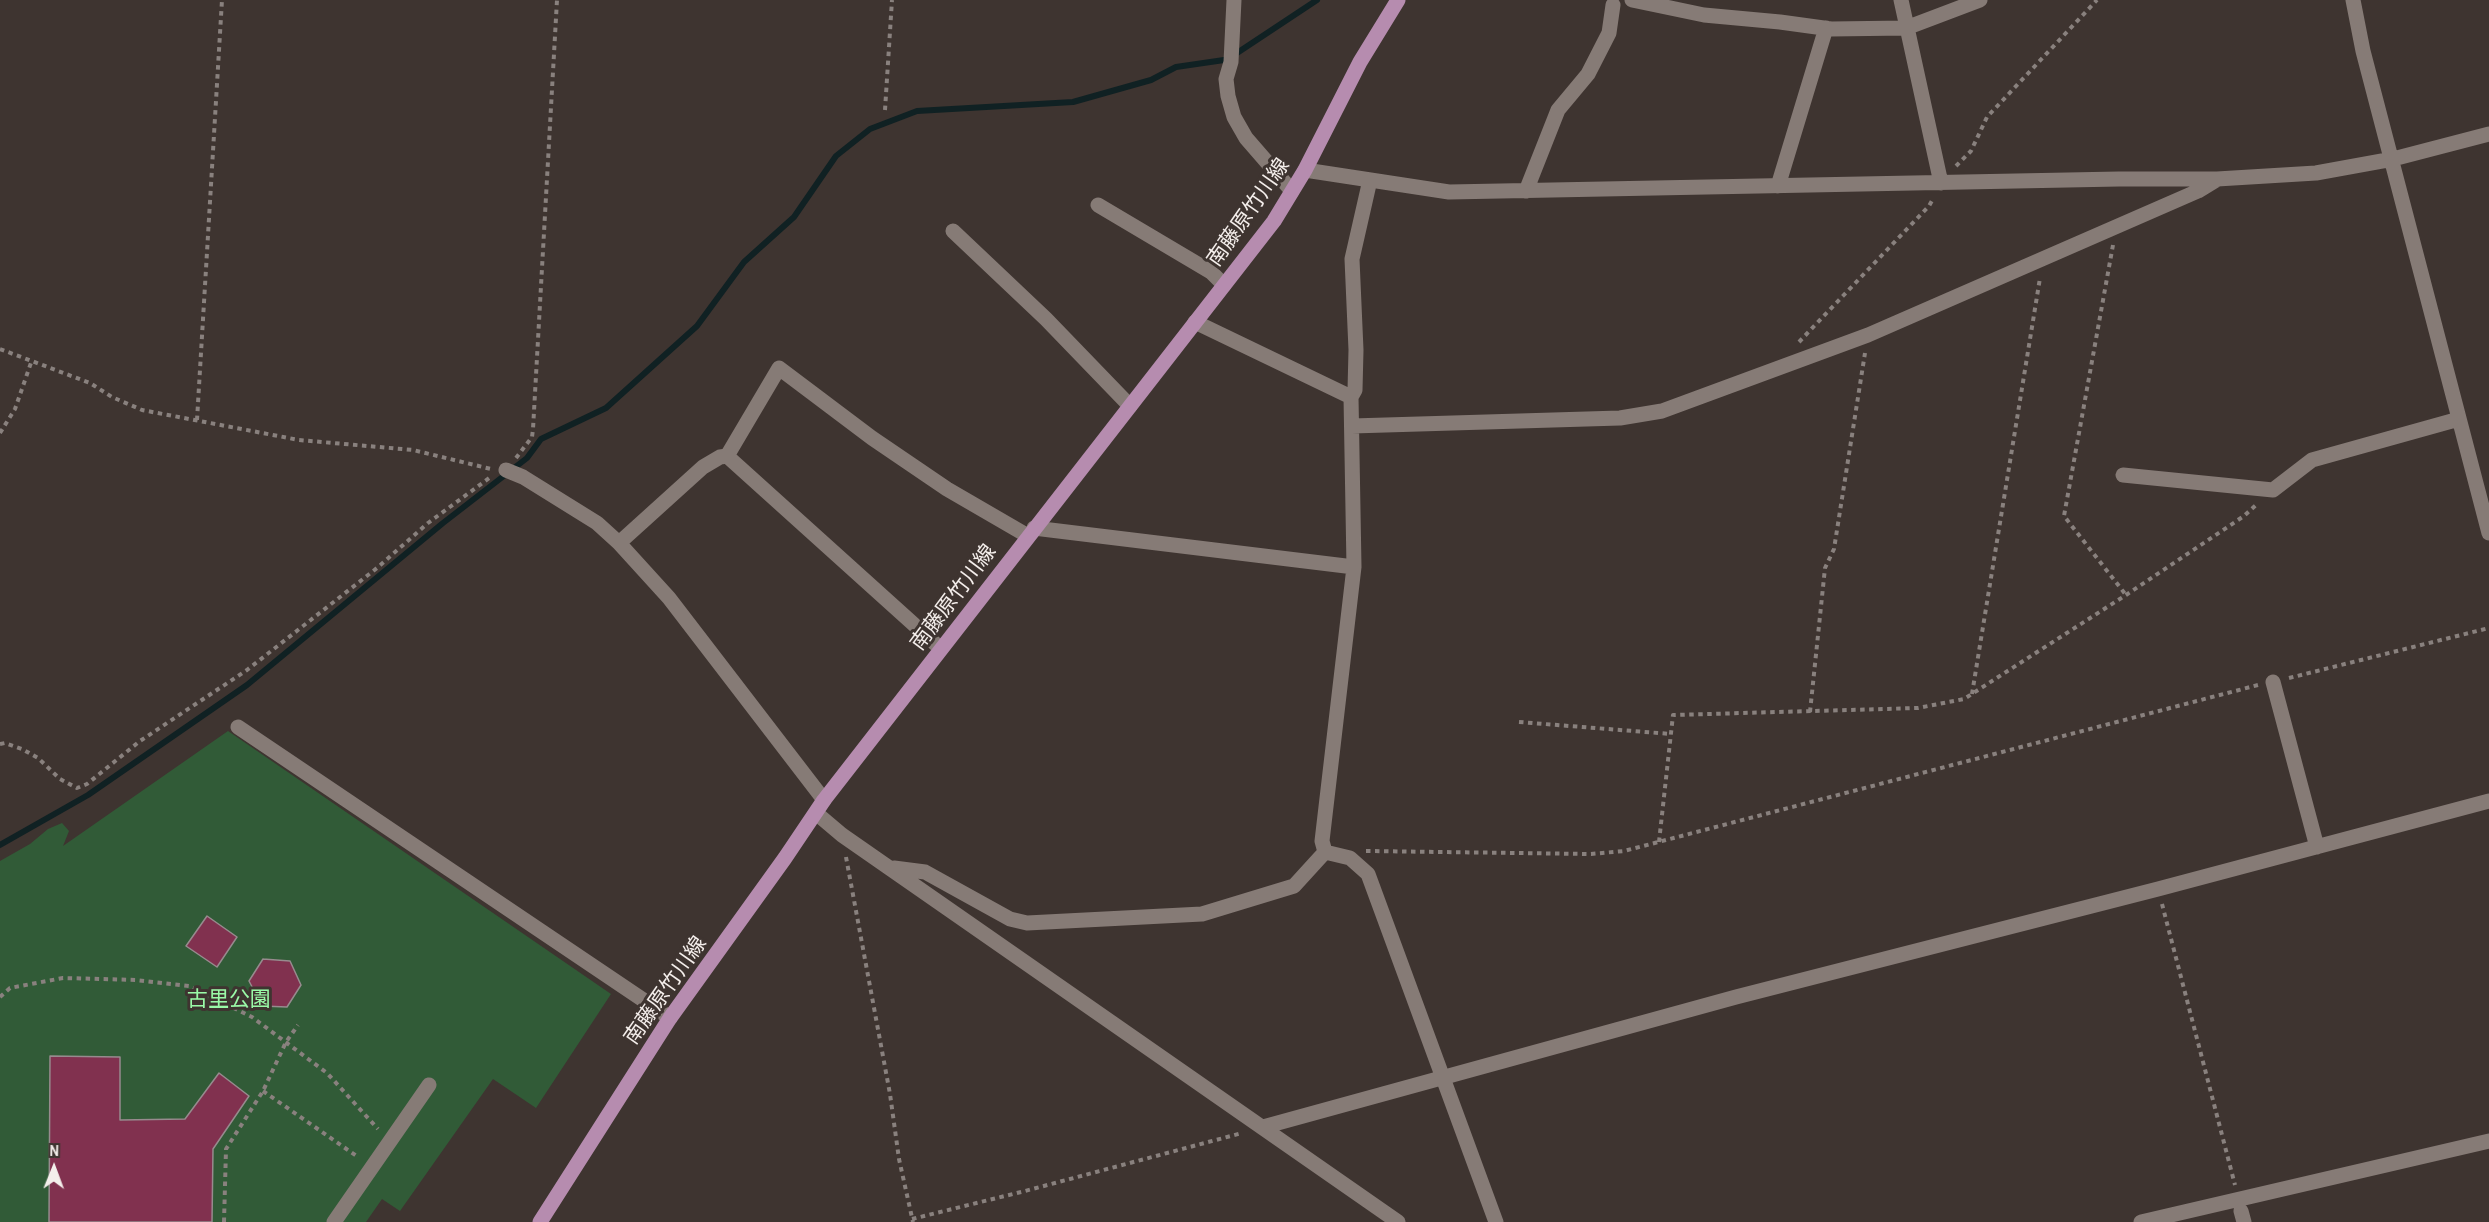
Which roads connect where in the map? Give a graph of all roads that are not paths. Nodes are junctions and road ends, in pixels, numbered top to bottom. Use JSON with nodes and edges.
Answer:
{"nodes":[{"id":1,"x":1234,"y":0,"type":"edge"},
{"id":2,"x":1398,"y":0,"type":"edge"},
{"id":3,"x":1632,"y":0,"type":"edge"},
{"id":4,"x":1901,"y":0,"type":"edge"},
{"id":5,"x":1980,"y":0,"type":"edge"},
{"id":6,"x":2353,"y":0,"type":"edge"},
{"id":7,"x":1611,"y":2,"type":"edge"},
{"id":8,"x":1826,"y":28,"type":"junction"},
{"id":9,"x":1906,"y":28,"type":"junction"},
{"id":10,"x":2489,"y":134,"type":"edge"},
{"id":11,"x":2393,"y":159,"type":"junction"},
{"id":12,"x":1305,"y":170,"type":"junction"},
{"id":13,"x":2217,"y":179,"type":"junction"},
{"id":14,"x":1370,"y":180,"type":"junction"},
{"id":15,"x":1941,"y":183,"type":"junction"},
{"id":16,"x":1778,"y":186,"type":"junction"},
{"id":17,"x":1292,"y":191,"type":"junction"},
{"id":18,"x":1526,"y":191,"type":"junction"},
{"id":19,"x":1098,"y":205,"type":"dead end"},
{"id":20,"x":953,"y":231,"type":"dead end"},
{"id":21,"x":1224,"y":285,"type":"junction"},
{"id":22,"x":1195,"y":322,"type":"junction"},
{"id":23,"x":1351,"y":397,"type":"junction"},
{"id":24,"x":1130,"y":406,"type":"junction"},
{"id":25,"x":2459,"y":419,"type":"junction"},
{"id":26,"x":1352,"y":426,"type":"junction"},
{"id":27,"x":727,"y":456,"type":"junction"},
{"id":28,"x":511,"y":472,"type":"road end"},
{"id":29,"x":2123,"y":475,"type":"dead end"},
{"id":30,"x":1031,"y":532,"type":"junction"},
{"id":31,"x":2489,"y":533,"type":"edge"},
{"id":32,"x":619,"y":543,"type":"junction"},
{"id":33,"x":1354,"y":567,"type":"junction"},
{"id":34,"x":940,"y":648,"type":"junction"},
{"id":35,"x":2273,"y":682,"type":"road end"},
{"id":36,"x":237,"y":727,"type":"dead end"},
{"id":37,"x":2489,"y":801,"type":"edge"},
{"id":38,"x":820,"y":806,"type":"junction"},
{"id":39,"x":2317,"y":847,"type":"junction"},
{"id":40,"x":1325,"y":852,"type":"junction"},
{"id":41,"x":891,"y":868,"type":"junction"},
{"id":42,"x":670,"y":1018,"type":"junction"},
{"id":43,"x":1441,"y":1077,"type":"junction"},
{"id":44,"x":429,"y":1085,"type":"dead end"},
{"id":45,"x":1263,"y":1127,"type":"junction"},
{"id":46,"x":2489,"y":1141,"type":"edge"},
{"id":47,"x":2242,"y":1211,"type":"edge"},
{"id":48,"x":334,"y":1222,"type":"edge"},
{"id":49,"x":540,"y":1222,"type":"edge"},
{"id":50,"x":1398,"y":1222,"type":"edge"},
{"id":51,"x":1496,"y":1222,"type":"edge"},
{"id":52,"x":2141,"y":1222,"type":"edge"}],
"edges":[{"from":1,"to":17,"type":"street"},
{"from":2,"to":12,"type":"main road","name":"南藤原竹川線"},
{"from":3,"to":8,"type":"street"},
{"from":4,"to":9,"type":"street"},
{"from":5,"to":9,"type":"street"},
{"from":6,"to":11,"type":"street"},
{"from":7,"to":18,"type":"street"},
{"from":8,"to":9,"type":"street"},
{"from":8,"to":16,"type":"street"},
{"from":9,"to":15,"type":"street"},
{"from":10,"to":11,"type":"street"},
{"from":11,"to":13,"type":"street"},
{"from":11,"to":25,"type":"street"},
{"from":12,"to":14,"type":"street"},
{"from":12,"to":17,"type":"main road","name":"南藤原竹川線"},
{"from":13,"to":15,"type":"street"},
{"from":13,"to":26,"type":"street"},
{"from":14,"to":18,"type":"street"},
{"from":14,"to":23,"type":"street"},
{"from":15,"to":16,"type":"street"},
{"from":16,"to":18,"type":"street"},
{"from":17,"to":21,"type":"main road","name":"南藤原竹川線"},
{"from":19,"to":21,"type":"street"},
{"from":20,"to":24,"type":"street"},
{"from":21,"to":22,"type":"main road","name":"南藤原竹川線"},
{"from":22,"to":23,"type":"street"},
{"from":22,"to":24,"type":"main road","name":"南藤原竹川線"},
{"from":23,"to":26,"type":"street"},
{"from":24,"to":30,"type":"main road","name":"南藤原竹川線"},
{"from":25,"to":29,"type":"street"},
{"from":25,"to":31,"type":"street"},
{"from":26,"to":33,"type":"street"},
{"from":27,"to":30,"type":"street"},
{"from":27,"to":32,"type":"street"},
{"from":27,"to":34,"type":"street"},
{"from":28,"to":32,"type":"street"},
{"from":30,"to":33,"type":"street"},
{"from":30,"to":34,"type":"main road","name":"南藤原竹川線"},
{"from":32,"to":38,"type":"street"},
{"from":33,"to":40,"type":"street"},
{"from":34,"to":38,"type":"main road","name":"南藤原竹川線"},
{"from":35,"to":39,"type":"street"},
{"from":36,"to":42,"type":"street"},
{"from":37,"to":39,"type":"street"},
{"from":38,"to":41,"type":"street"},
{"from":38,"to":42,"type":"main road","name":"南藤原竹川線"},
{"from":39,"to":43,"type":"street"},
{"from":40,"to":41,"type":"street"},
{"from":40,"to":43,"type":"street"},
{"from":41,"to":45,"type":"street"},
{"from":42,"to":49,"type":"main road","name":"南藤原竹川線"},
{"from":43,"to":45,"type":"street"},
{"from":43,"to":51,"type":"street"},
{"from":44,"to":48,"type":"street"},
{"from":45,"to":50,"type":"street"},
{"from":46,"to":47,"type":"street"},
{"from":47,"to":52,"type":"street"}]}
